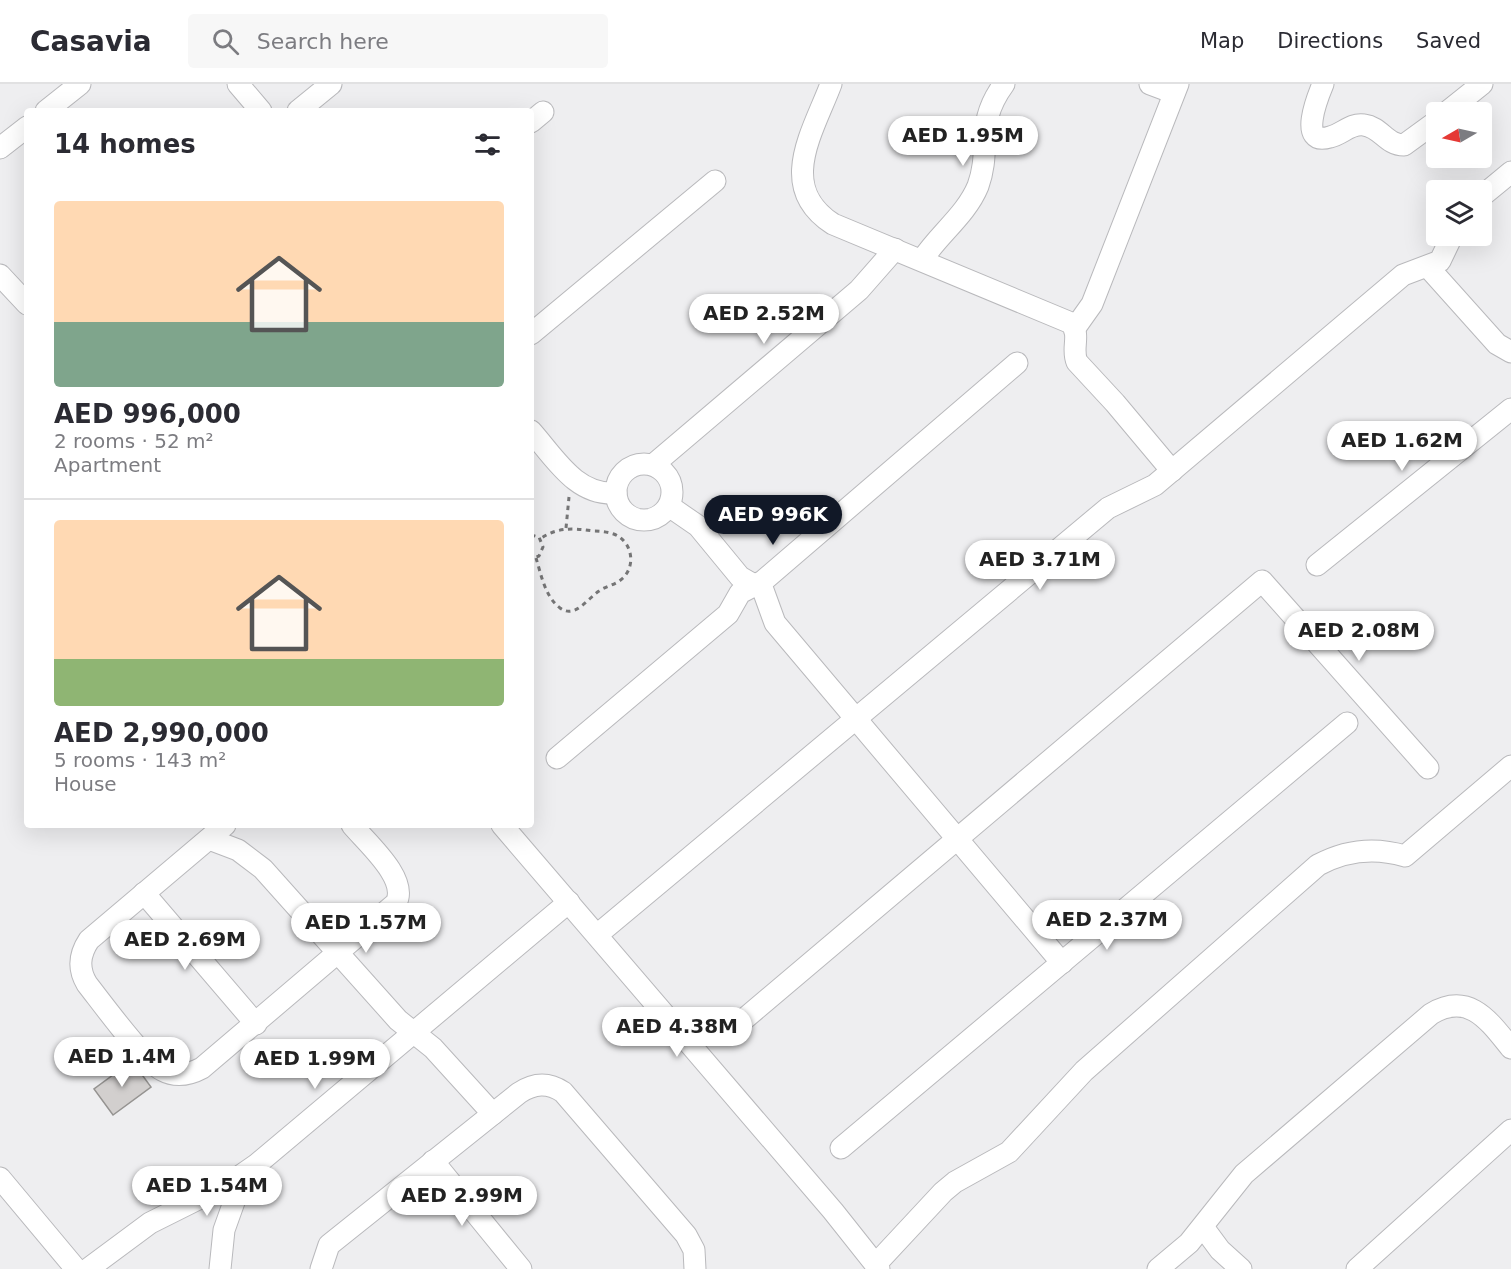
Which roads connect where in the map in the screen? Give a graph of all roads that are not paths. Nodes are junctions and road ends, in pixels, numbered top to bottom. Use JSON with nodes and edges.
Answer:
{"nodes":[{"id":1,"x":80,"y":84,"type":"edge"},
{"id":2,"x":238,"y":84,"type":"edge"},
{"id":3,"x":331,"y":84,"type":"edge"},
{"id":4,"x":831,"y":84,"type":"edge"},
{"id":5,"x":1004,"y":84,"type":"edge"},
{"id":6,"x":1150,"y":84,"type":"edge"},
{"id":7,"x":1323,"y":84,"type":"edge"},
{"id":8,"x":1482,"y":84,"type":"edge"},
{"id":9,"x":1176,"y":89,"type":"edge"},
{"id":10,"x":1460,"y":102,"type":"edge"},
{"id":11,"x":50,"y":108,"type":"edge"},
{"id":12,"x":258,"y":108,"type":"edge"},
{"id":13,"x":302,"y":108,"type":"edge"},
{"id":14,"x":24,"y":128,"type":"edge"},
{"id":15,"x":1426,"y":129,"type":"edge"},
{"id":16,"x":0,"y":148,"type":"edge"},
{"id":17,"x":1511,"y":172,"type":"edge"},
{"id":18,"x":715,"y":181,"type":"dead end"},
{"id":19,"x":1492,"y":188,"type":"edge"},
{"id":20,"x":1447,"y":246,"type":"edge"},
{"id":21,"x":895,"y":249,"type":"junction"},
{"id":22,"x":922,"y":260,"type":"junction"},
{"id":23,"x":1428,"y":267,"type":"junction"},
{"id":24,"x":0,"y":275,"type":"edge"},
{"id":25,"x":24,"y":301,"type":"edge"},
{"id":26,"x":1075,"y":328,"type":"junction"},
{"id":27,"x":534,"y":332,"type":"edge"},
{"id":28,"x":1511,"y":352,"type":"edge"},
{"id":29,"x":1017,"y":363,"type":"dead end"},
{"id":30,"x":1511,"y":409,"type":"edge"},
{"id":31,"x":534,"y":434,"type":"edge"},
{"id":32,"x":653,"y":465,"type":"junction"},
{"id":33,"x":1172,"y":471,"type":"junction"},
{"id":34,"x":616,"y":493,"type":"junction"},
{"id":35,"x":669,"y":506,"type":"junction"},
{"id":36,"x":1317,"y":565,"type":"dead end"},
{"id":37,"x":755,"y":586,"type":"junction"},
{"id":38,"x":855,"y":719,"type":"junction"},
{"id":39,"x":1347,"y":723,"type":"dead end"},
{"id":40,"x":556,"y":758,"type":"dead end"},
{"id":41,"x":1511,"y":766,"type":"edge"},
{"id":42,"x":1428,"y":768,"type":"dead end"},
{"id":43,"x":222,"y":828,"type":"edge"},
{"id":44,"x":355,"y":828,"type":"edge"},
{"id":45,"x":505,"y":828,"type":"edge"},
{"id":46,"x":209,"y":839,"type":"junction"},
{"id":47,"x":959,"y":840,"type":"junction"},
{"id":48,"x":144,"y":893,"type":"junction"},
{"id":49,"x":569,"y":902,"type":"junction"},
{"id":50,"x":597,"y":935,"type":"junction"},
{"id":51,"x":338,"y":953,"type":"junction"},
{"id":52,"x":1062,"y":963,"type":"junction"},
{"id":53,"x":256,"y":1024,"type":"junction"},
{"id":54,"x":736,"y":1026,"type":"dead end"},
{"id":55,"x":413,"y":1033,"type":"junction"},
{"id":56,"x":1511,"y":1048,"type":"edge"},
{"id":57,"x":493,"y":1114,"type":"junction"},
{"id":58,"x":1511,"y":1130,"type":"edge"},
{"id":59,"x":842,"y":1148,"type":"dead end"},
{"id":60,"x":433,"y":1161,"type":"junction"},
{"id":61,"x":244,"y":1174,"type":"junction"},
{"id":62,"x":1,"y":1183,"type":"edge"},
{"id":63,"x":1203,"y":1227,"type":"junction"},
{"id":64,"x":877,"y":1267,"type":"edge"},
{"id":65,"x":76,"y":1269,"type":"edge"},
{"id":66,"x":88,"y":1269,"type":"edge"},
{"id":67,"x":220,"y":1269,"type":"edge"},
{"id":68,"x":321,"y":1269,"type":"edge"},
{"id":69,"x":521,"y":1269,"type":"edge"},
{"id":70,"x":696,"y":1269,"type":"edge"},
{"id":71,"x":1158,"y":1269,"type":"edge"},
{"id":72,"x":1241,"y":1269,"type":"edge"},
{"id":73,"x":1357,"y":1269,"type":"edge"}],
"edges":[{"from":1,"to":11,"type":"street"},
{"from":2,"to":12,"type":"street"},
{"from":3,"to":13,"type":"street"},
{"from":4,"to":21,"type":"street"},
{"from":5,"to":22,"type":"street"},
{"from":6,"to":9,"type":"street"},
{"from":7,"to":15,"type":"street"},
{"from":8,"to":10,"type":"street"},
{"from":9,"to":26,"type":"street"},
{"from":14,"to":16,"type":"street"},
{"from":17,"to":19,"type":"street"},
{"from":18,"to":27,"type":"street"},
{"from":20,"to":23,"type":"street"},
{"from":21,"to":22,"type":"street"},
{"from":21,"to":32,"type":"street"},
{"from":22,"to":26,"type":"street"},
{"from":23,"to":28,"type":"street"},
{"from":23,"to":33,"type":"street"},
{"from":24,"to":25,"type":"street"},
{"from":26,"to":33,"type":"street"},
{"from":29,"to":37,"type":"street"},
{"from":30,"to":36,"type":"street"},
{"from":31,"to":34,"type":"street"},
{"from":32,"to":34,"type":"street"},
{"from":32,"to":35,"type":"street"},
{"from":33,"to":38,"type":"street"},
{"from":34,"to":35,"type":"street"},
{"from":35,"to":37,"type":"street"},
{"from":37,"to":38,"type":"street"},
{"from":37,"to":40,"type":"street"},
{"from":38,"to":47,"type":"street"},
{"from":38,"to":50,"type":"street"},
{"from":39,"to":52,"type":"street"},
{"from":41,"to":64,"type":"street"},
{"from":42,"to":47,"type":"street"},
{"from":43,"to":46,"type":"street"},
{"from":44,"to":51,"type":"street"},
{"from":45,"to":49,"type":"street"},
{"from":46,"to":48,"type":"street"},
{"from":46,"to":51,"type":"street"},
{"from":47,"to":52,"type":"street"},
{"from":47,"to":54,"type":"street"},
{"from":48,"to":53,"type":"street"},
{"from":48,"to":53,"type":"street"},
{"from":49,"to":50,"type":"street"},
{"from":49,"to":55,"type":"street"},
{"from":50,"to":64,"type":"street"},
{"from":51,"to":53,"type":"street"},
{"from":51,"to":55,"type":"street"},
{"from":52,"to":59,"type":"street"},
{"from":55,"to":57,"type":"street"},
{"from":55,"to":61,"type":"street"},
{"from":56,"to":63,"type":"street"},
{"from":57,"to":60,"type":"street"},
{"from":57,"to":70,"type":"street"},
{"from":58,"to":73,"type":"street"},
{"from":60,"to":68,"type":"street"},
{"from":60,"to":69,"type":"street"},
{"from":61,"to":66,"type":"street"},
{"from":61,"to":67,"type":"street"},
{"from":62,"to":65,"type":"street"},
{"from":63,"to":71,"type":"street"},
{"from":63,"to":72,"type":"street"}]}
